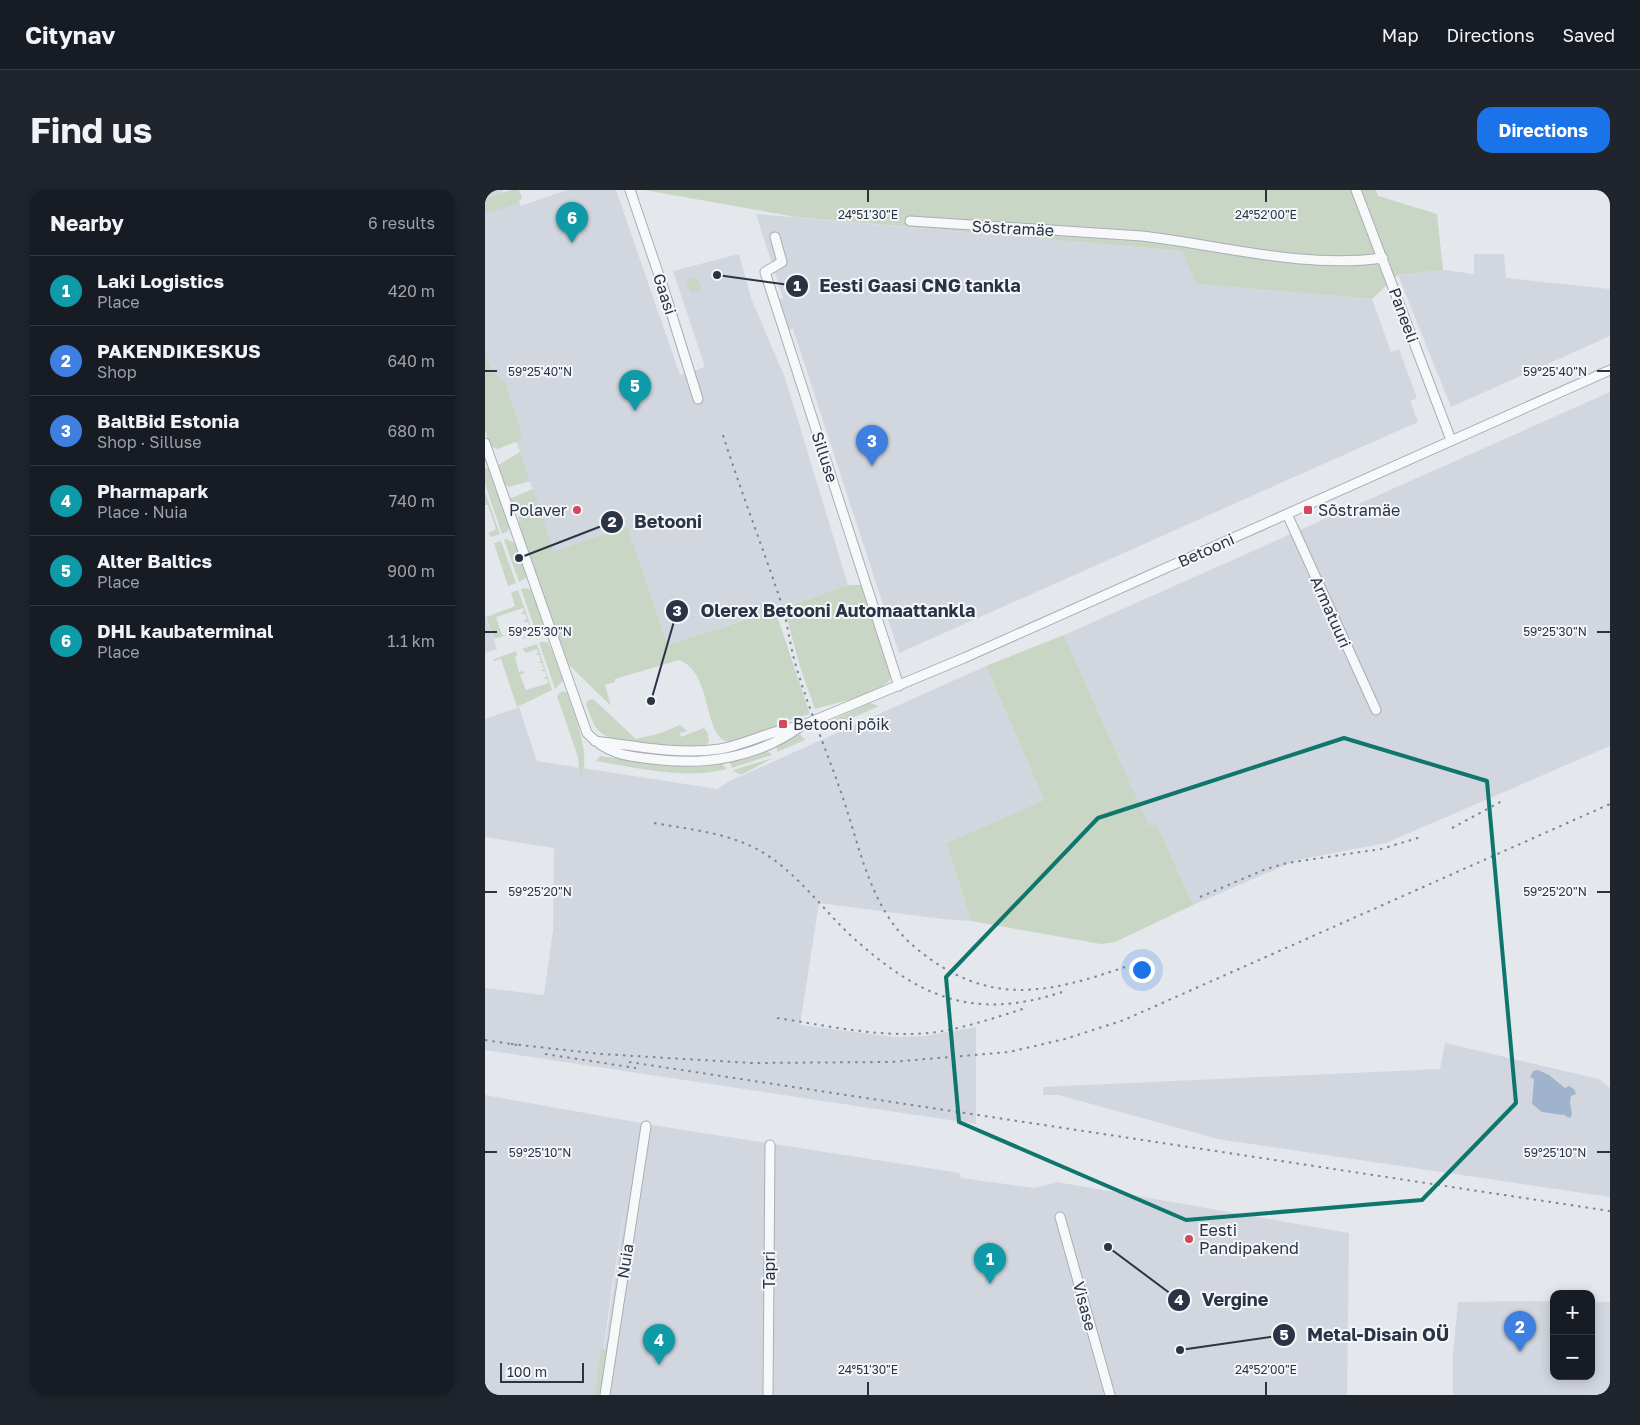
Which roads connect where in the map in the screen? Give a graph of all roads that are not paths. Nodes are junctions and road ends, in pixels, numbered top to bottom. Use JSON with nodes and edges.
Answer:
{"nodes":[{"id":1,"x":630,"y":190,"type":"edge"},
{"id":2,"x":1356,"y":190,"type":"edge"},
{"id":3,"x":910,"y":221,"type":"dead end"},
{"id":4,"x":775,"y":237,"type":"dead end"},
{"id":5,"x":1383,"y":258,"type":"junction"},
{"id":6,"x":1610,"y":370,"type":"edge"},
{"id":7,"x":698,"y":399,"type":"dead end"},
{"id":8,"x":1451,"y":440,"type":"junction"},
{"id":9,"x":485,"y":443,"type":"edge"},
{"id":10,"x":1287,"y":514,"type":"junction"},
{"id":11,"x":899,"y":686,"type":"junction"},
{"id":12,"x":1376,"y":710,"type":"dead end"},
{"id":13,"x":646,"y":1126,"type":"dead end"},
{"id":14,"x":770,"y":1145,"type":"dead end"},
{"id":15,"x":1060,"y":1217,"type":"dead end"},
{"id":16,"x":605,"y":1395,"type":"edge"},
{"id":17,"x":768,"y":1395,"type":"edge"},
{"id":18,"x":1110,"y":1395,"type":"edge"}],
"edges":[{"from":1,"to":7,"type":"street","name":"Gaasi"},
{"from":2,"to":5,"type":"street","name":"Paneeli"},
{"from":3,"to":5,"type":"street","name":"Sõstramäe"},
{"from":4,"to":11,"type":"street","name":"Silluse"},
{"from":5,"to":8,"type":"street","name":"Paneeli"},
{"from":6,"to":8,"type":"street","name":"Betooni"},
{"from":8,"to":10,"type":"street","name":"Betooni"},
{"from":9,"to":11,"type":"street","name":"Betooni"},
{"from":10,"to":11,"type":"street","name":"Betooni"},
{"from":10,"to":12,"type":"street","name":"Armatuuri"},
{"from":13,"to":16,"type":"street","name":"Nuia"},
{"from":14,"to":17,"type":"street","name":"Tapri"},
{"from":15,"to":18,"type":"street","name":"Visase"}]}
